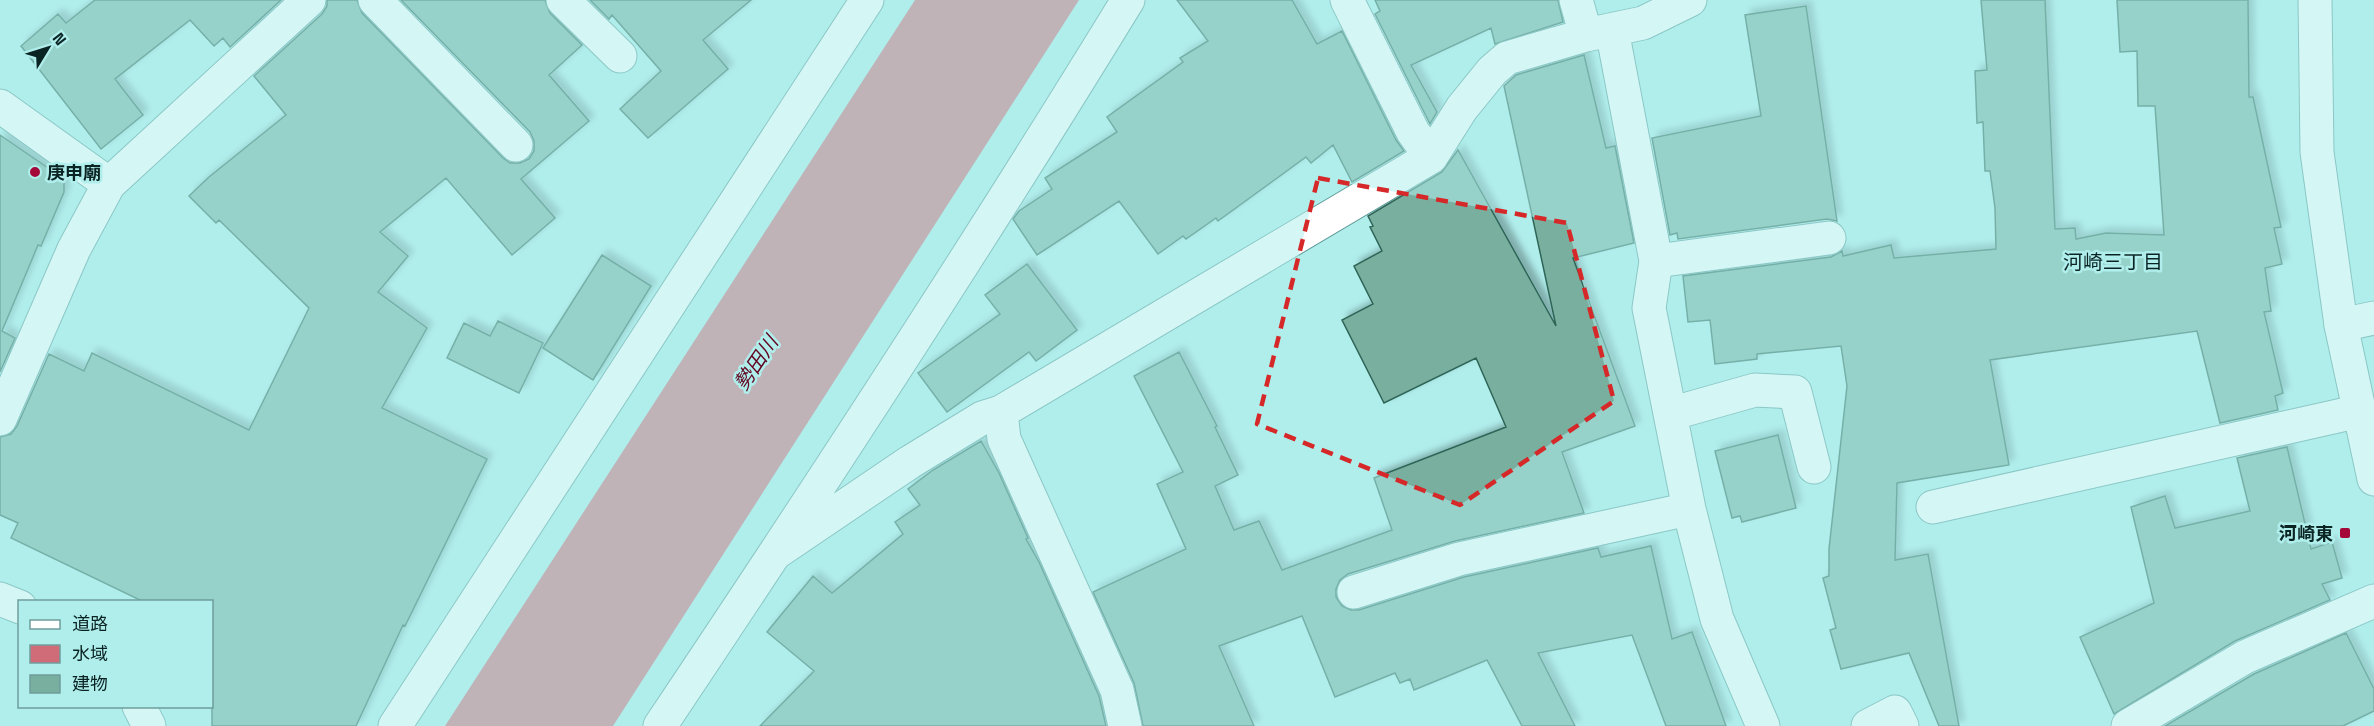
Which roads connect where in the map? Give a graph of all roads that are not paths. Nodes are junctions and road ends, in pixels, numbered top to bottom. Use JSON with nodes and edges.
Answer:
{"nodes":[{"id":1,"x":309,"y":0,"type":"edge"},
{"id":2,"x":375,"y":0,"type":"edge"},
{"id":3,"x":563,"y":0,"type":"edge"},
{"id":4,"x":867,"y":0,"type":"edge"},
{"id":5,"x":1128,"y":0,"type":"edge"},
{"id":6,"x":1347,"y":0,"type":"edge"},
{"id":7,"x":1576,"y":0,"type":"edge"},
{"id":8,"x":1690,"y":0,"type":"edge"},
{"id":9,"x":2315,"y":0,"type":"edge"},
{"id":10,"x":1599,"y":33,"type":"junction"},
{"id":11,"x":620,"y":56,"type":"dead end"},
{"id":12,"x":0,"y":106,"type":"edge"},
{"id":13,"x":516,"y":145,"type":"dead end"},
{"id":14,"x":1431,"y":157,"type":"junction"},
{"id":15,"x":109,"y":184,"type":"junction"},
{"id":16,"x":1829,"y":238,"type":"dead end"},
{"id":17,"x":1656,"y":261,"type":"junction"},
{"id":18,"x":2374,"y":318,"type":"edge"},
{"id":19,"x":2341,"y":325,"type":"junction"},
{"id":20,"x":2360,"y":411,"type":"junction"},
{"id":21,"x":1001,"y":412,"type":"junction"},
{"id":22,"x":1670,"y":414,"type":"junction"},
{"id":23,"x":0,"y":419,"type":"edge"},
{"id":24,"x":1814,"y":467,"type":"dead end"},
{"id":25,"x":2374,"y":479,"type":"edge"},
{"id":26,"x":1933,"y":507,"type":"dead end"},
{"id":27,"x":1689,"y":509,"type":"junction"},
{"id":28,"x":777,"y":552,"type":"junction"},
{"id":29,"x":1354,"y":592,"type":"dead end"},
{"id":30,"x":0,"y":599,"type":"edge"},
{"id":31,"x":2374,"y":601,"type":"edge"},
{"id":32,"x":18,"y":606,"type":"edge"},
{"id":33,"x":140,"y":708,"type":"edge"},
{"id":34,"x":149,"y":726,"type":"edge"},
{"id":35,"x":395,"y":726,"type":"edge"},
{"id":36,"x":660,"y":726,"type":"edge"},
{"id":37,"x":1125,"y":726,"type":"edge"},
{"id":38,"x":1763,"y":726,"type":"edge"},
{"id":39,"x":1868,"y":726,"type":"edge"},
{"id":40,"x":1902,"y":726,"type":"edge"},
{"id":41,"x":2128,"y":726,"type":"edge"}],
"edges":[{"from":1,"to":15,"type":"street"},
{"from":2,"to":13,"type":"street"},
{"from":3,"to":11,"type":"street"},
{"from":4,"to":35,"type":"street"},
{"from":5,"to":28,"type":"street"},
{"from":6,"to":14,"type":"street"},
{"from":7,"to":10,"type":"street"},
{"from":8,"to":10,"type":"street"},
{"from":9,"to":19,"type":"street"},
{"from":10,"to":14,"type":"street"},
{"from":10,"to":17,"type":"street"},
{"from":12,"to":15,"type":"street"},
{"from":14,"to":21,"type":"street"},
{"from":15,"to":23,"type":"street"},
{"from":16,"to":17,"type":"street"},
{"from":17,"to":22,"type":"street"},
{"from":18,"to":19,"type":"street"},
{"from":19,"to":20,"type":"street"},
{"from":20,"to":25,"type":"street"},
{"from":20,"to":26,"type":"street"},
{"from":21,"to":28,"type":"street"},
{"from":21,"to":37,"type":"street"},
{"from":22,"to":24,"type":"street"},
{"from":22,"to":27,"type":"street"},
{"from":27,"to":29,"type":"street"},
{"from":27,"to":38,"type":"street"},
{"from":28,"to":36,"type":"street"},
{"from":30,"to":32,"type":"street"},
{"from":31,"to":41,"type":"street"},
{"from":33,"to":34,"type":"street"},
{"from":39,"to":40,"type":"street"}]}
